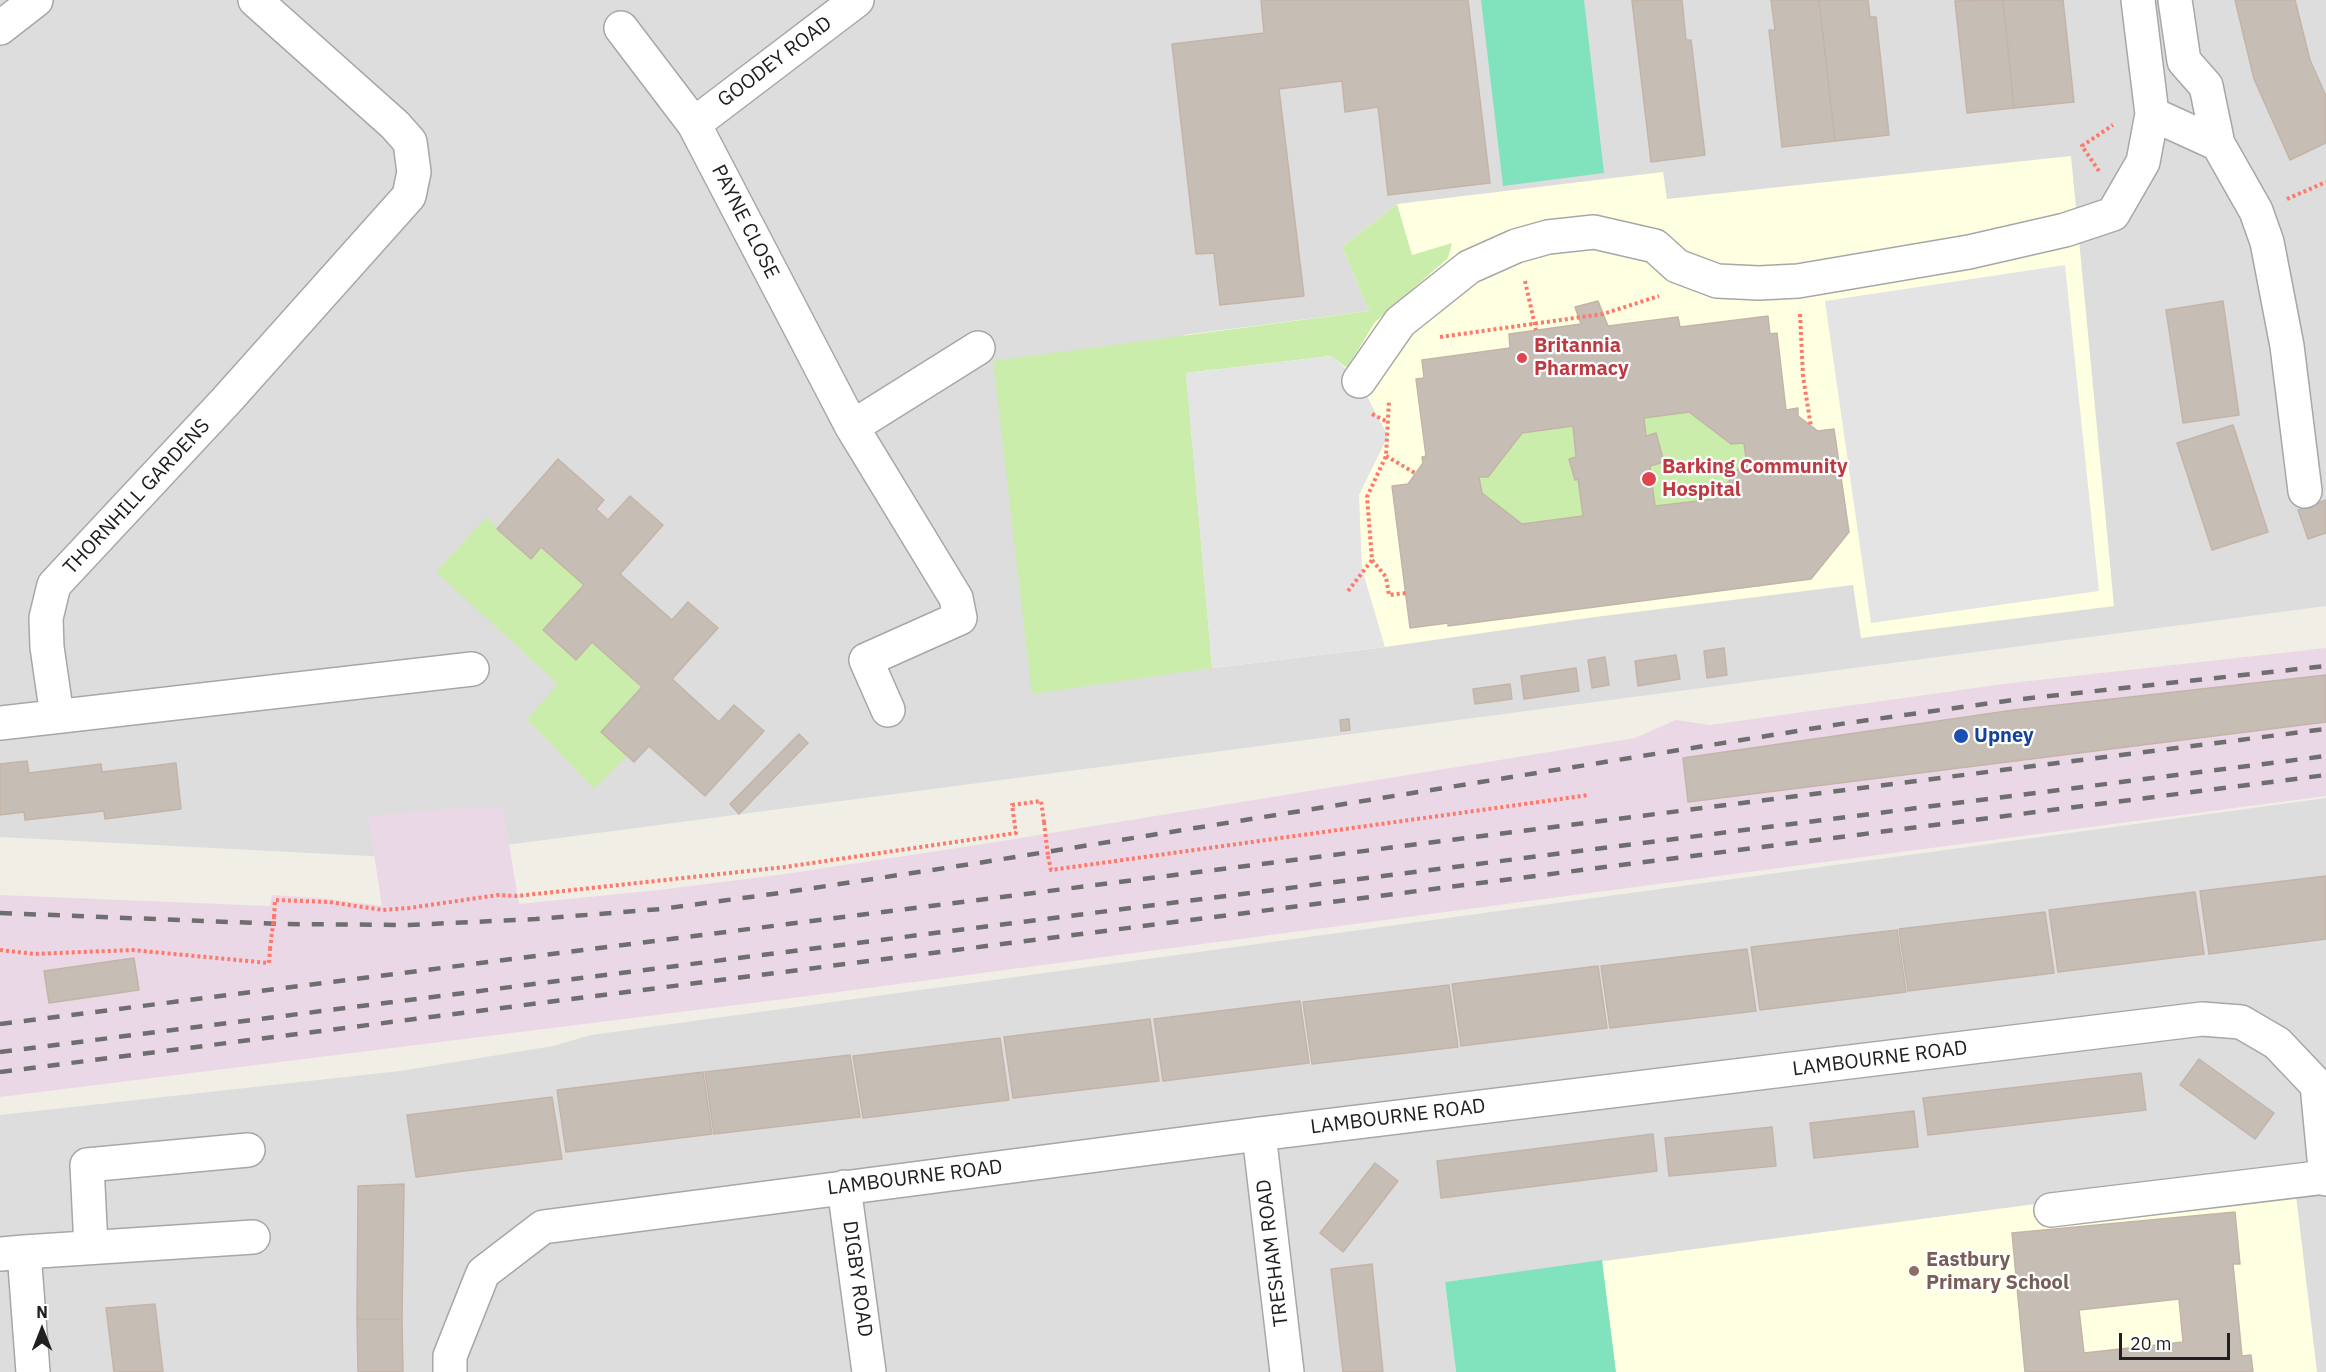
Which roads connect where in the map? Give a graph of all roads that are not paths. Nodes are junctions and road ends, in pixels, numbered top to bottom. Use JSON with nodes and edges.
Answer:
{"nodes":[{"id":1,"x":36,"y":0,"type":"edge"},
{"id":2,"x":255,"y":0,"type":"edge"},
{"id":3,"x":857,"y":0,"type":"edge"},
{"id":4,"x":2138,"y":0,"type":"edge"},
{"id":5,"x":2175,"y":0,"type":"edge"},
{"id":6,"x":0,"y":28,"type":"edge"},
{"id":7,"x":621,"y":28,"type":"dead end"},
{"id":8,"x":2152,"y":114,"type":"junction"},
{"id":9,"x":694,"y":124,"type":"junction"},
{"id":10,"x":2218,"y":144,"type":"junction"},
{"id":11,"x":978,"y":348,"type":"dead end"},
{"id":12,"x":1359,"y":381,"type":"dead end"},
{"id":13,"x":852,"y":427,"type":"junction"},
{"id":14,"x":2305,"y":491,"type":"dead end"},
{"id":15,"x":472,"y":669,"type":"dead end"},
{"id":16,"x":888,"y":710,"type":"dead end"},
{"id":17,"x":57,"y":716,"type":"junction"},
{"id":18,"x":0,"y":723,"type":"edge"},
{"id":19,"x":2321,"y":1083,"type":"edge"},
{"id":20,"x":1259,"y":1134,"type":"junction"},
{"id":21,"x":248,"y":1150,"type":"dead end"},
{"id":22,"x":2326,"y":1178,"type":"edge"},
{"id":23,"x":844,"y":1187,"type":"junction"},
{"id":24,"x":2052,"y":1210,"type":"dead end"},
{"id":25,"x":253,"y":1237,"type":"dead end"},
{"id":26,"x":91,"y":1248,"type":"junction"},
{"id":27,"x":12,"y":1253,"type":"edge"},
{"id":28,"x":33,"y":1372,"type":"edge"},
{"id":29,"x":450,"y":1372,"type":"edge"},
{"id":30,"x":869,"y":1372,"type":"edge"},
{"id":31,"x":1287,"y":1372,"type":"edge"}],
"edges":[{"from":1,"to":6,"type":"street"},
{"from":2,"to":17,"type":"street","name":"THORNHILL GARDENS"},
{"from":3,"to":9,"type":"street","name":"GOODEY ROAD"},
{"from":4,"to":8,"type":"street"},
{"from":5,"to":10,"type":"street"},
{"from":7,"to":9,"type":"street","name":"PAYNE CLOSE"},
{"from":8,"to":10,"type":"street"},
{"from":8,"to":12,"type":"street"},
{"from":9,"to":13,"type":"street","name":"PAYNE CLOSE"},
{"from":10,"to":14,"type":"street"},
{"from":11,"to":13,"type":"street"},
{"from":13,"to":16,"type":"street","name":"PAYNE CLOSE"},
{"from":15,"to":17,"type":"street"},
{"from":17,"to":18,"type":"street"},
{"from":19,"to":20,"type":"street","name":"LAMBOURNE ROAD"},
{"from":19,"to":22,"type":"street","name":"LAMBOURNE ROAD"},
{"from":20,"to":23,"type":"street","name":"LAMBOURNE ROAD"},
{"from":20,"to":31,"type":"street","name":"TRESHAM ROAD"},
{"from":21,"to":26,"type":"street"},
{"from":22,"to":24,"type":"street"},
{"from":23,"to":29,"type":"street","name":"LAMBOURNE ROAD"},
{"from":23,"to":30,"type":"street","name":"DIGBY ROAD"},
{"from":25,"to":26,"type":"street"},
{"from":26,"to":27,"type":"street"},
{"from":27,"to":28,"type":"street"}]}
